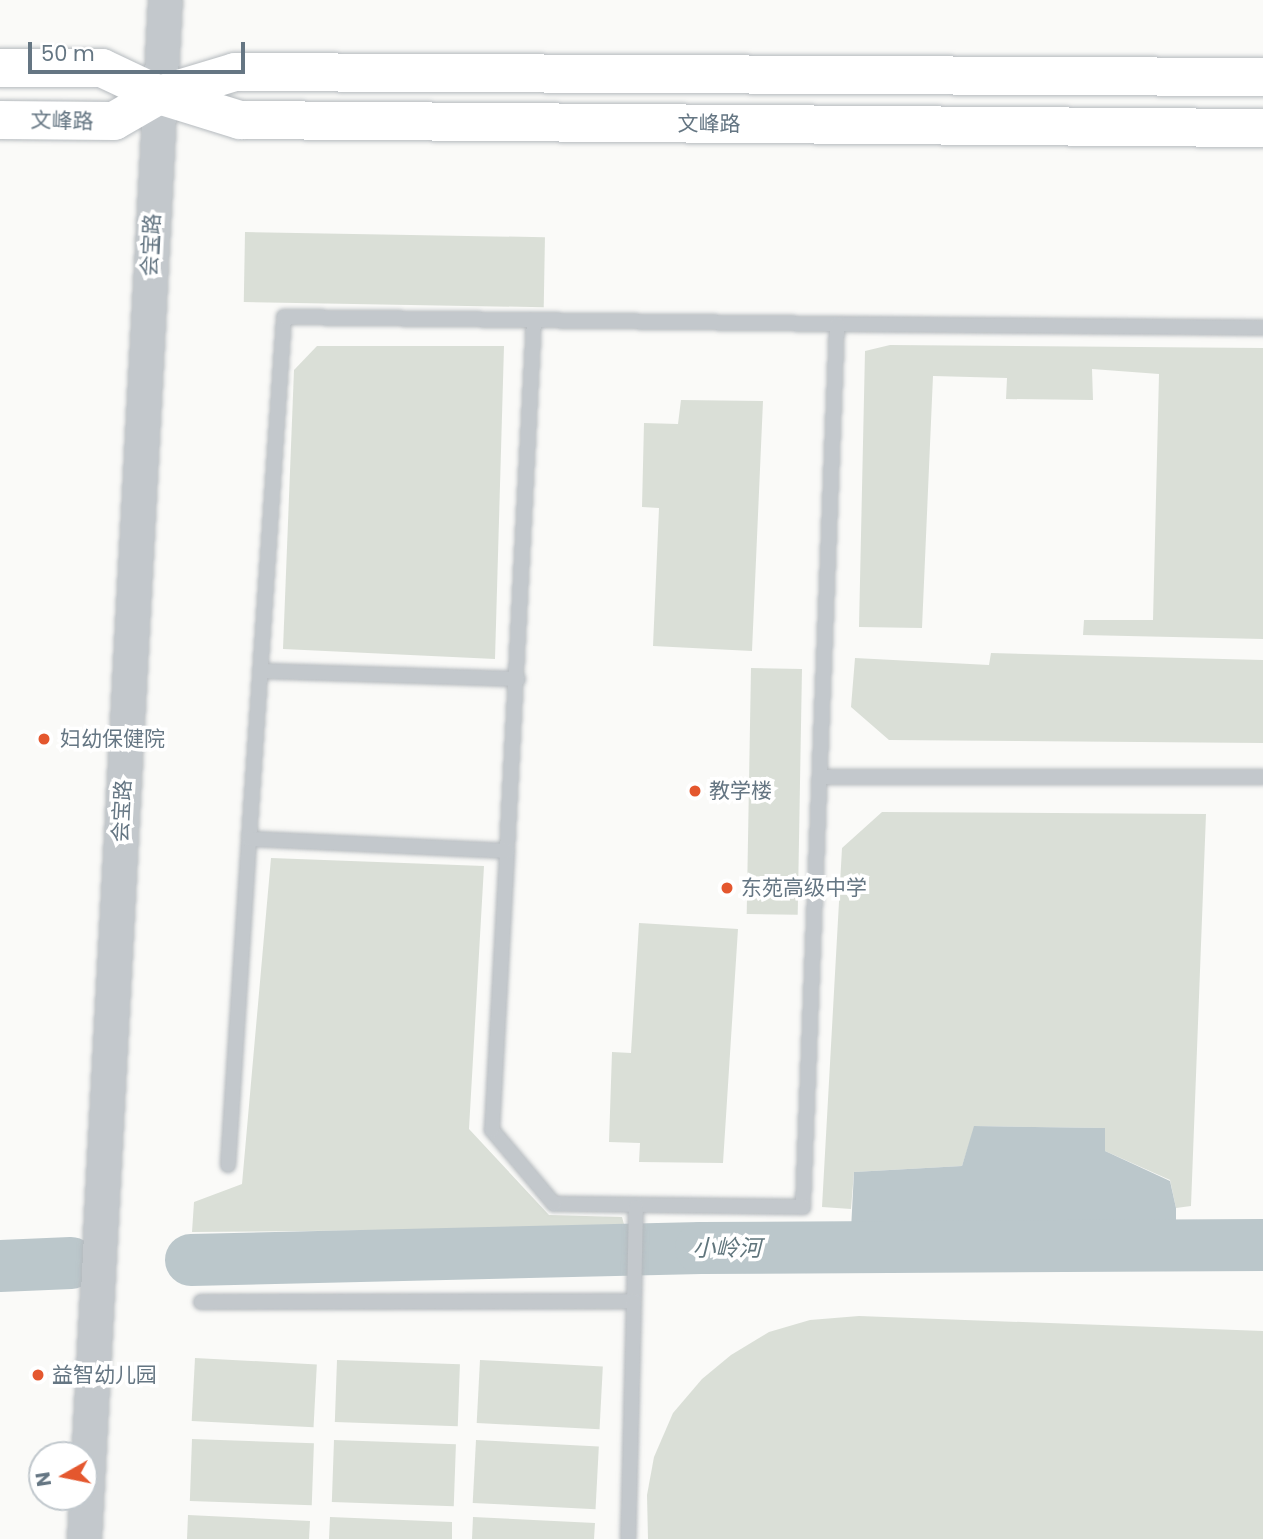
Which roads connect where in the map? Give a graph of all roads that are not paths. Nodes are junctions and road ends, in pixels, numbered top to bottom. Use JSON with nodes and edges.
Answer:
{"nodes":[{"id":1,"x":165,"y":0,"type":"edge"},
{"id":2,"x":0,"y":68,"type":"edge"},
{"id":3,"x":1263,"y":77,"type":"edge"},
{"id":4,"x":159,"y":95,"type":"junction"},
{"id":5,"x":0,"y":120,"type":"edge"},
{"id":6,"x":1263,"y":128,"type":"edge"},
{"id":7,"x":534,"y":320,"type":"junction"},
{"id":8,"x":837,"y":324,"type":"junction"},
{"id":9,"x":1263,"y":328,"type":"edge"},
{"id":10,"x":261,"y":671,"type":"junction"},
{"id":11,"x":518,"y":679,"type":"junction"},
{"id":12,"x":820,"y":777,"type":"junction"},
{"id":13,"x":1263,"y":778,"type":"edge"},
{"id":14,"x":249,"y":839,"type":"junction"},
{"id":15,"x":507,"y":851,"type":"junction"},
{"id":16,"x":228,"y":1165,"type":"dead end"},
{"id":17,"x":636,"y":1208,"type":"junction"},
{"id":18,"x":634,"y":1301,"type":"junction"},
{"id":19,"x":201,"y":1303,"type":"dead end"},
{"id":20,"x":85,"y":1539,"type":"edge"},
{"id":21,"x":628,"y":1539,"type":"edge"}],
"edges":[{"from":1,"to":4,"type":"street","name":"会宝路"},
{"from":2,"to":4,"type":"main road","name":"文峰路"},
{"from":3,"to":4,"type":"main road","name":"文峰路"},
{"from":4,"to":5,"type":"main road","name":"文峰路"},
{"from":4,"to":6,"type":"main road","name":"文峰路"},
{"from":4,"to":20,"type":"street","name":"会宝路"},
{"from":7,"to":8,"type":"lane"},
{"from":7,"to":10,"type":"lane"},
{"from":7,"to":11,"type":"lane"},
{"from":8,"to":9,"type":"lane"},
{"from":8,"to":12,"type":"lane"},
{"from":10,"to":11,"type":"lane"},
{"from":10,"to":14,"type":"lane"},
{"from":11,"to":15,"type":"lane"},
{"from":12,"to":13,"type":"lane"},
{"from":12,"to":17,"type":"lane"},
{"from":14,"to":15,"type":"lane"},
{"from":14,"to":16,"type":"lane"},
{"from":15,"to":17,"type":"lane"},
{"from":17,"to":18,"type":"lane"},
{"from":18,"to":19,"type":"lane"},
{"from":18,"to":21,"type":"lane"}]}
